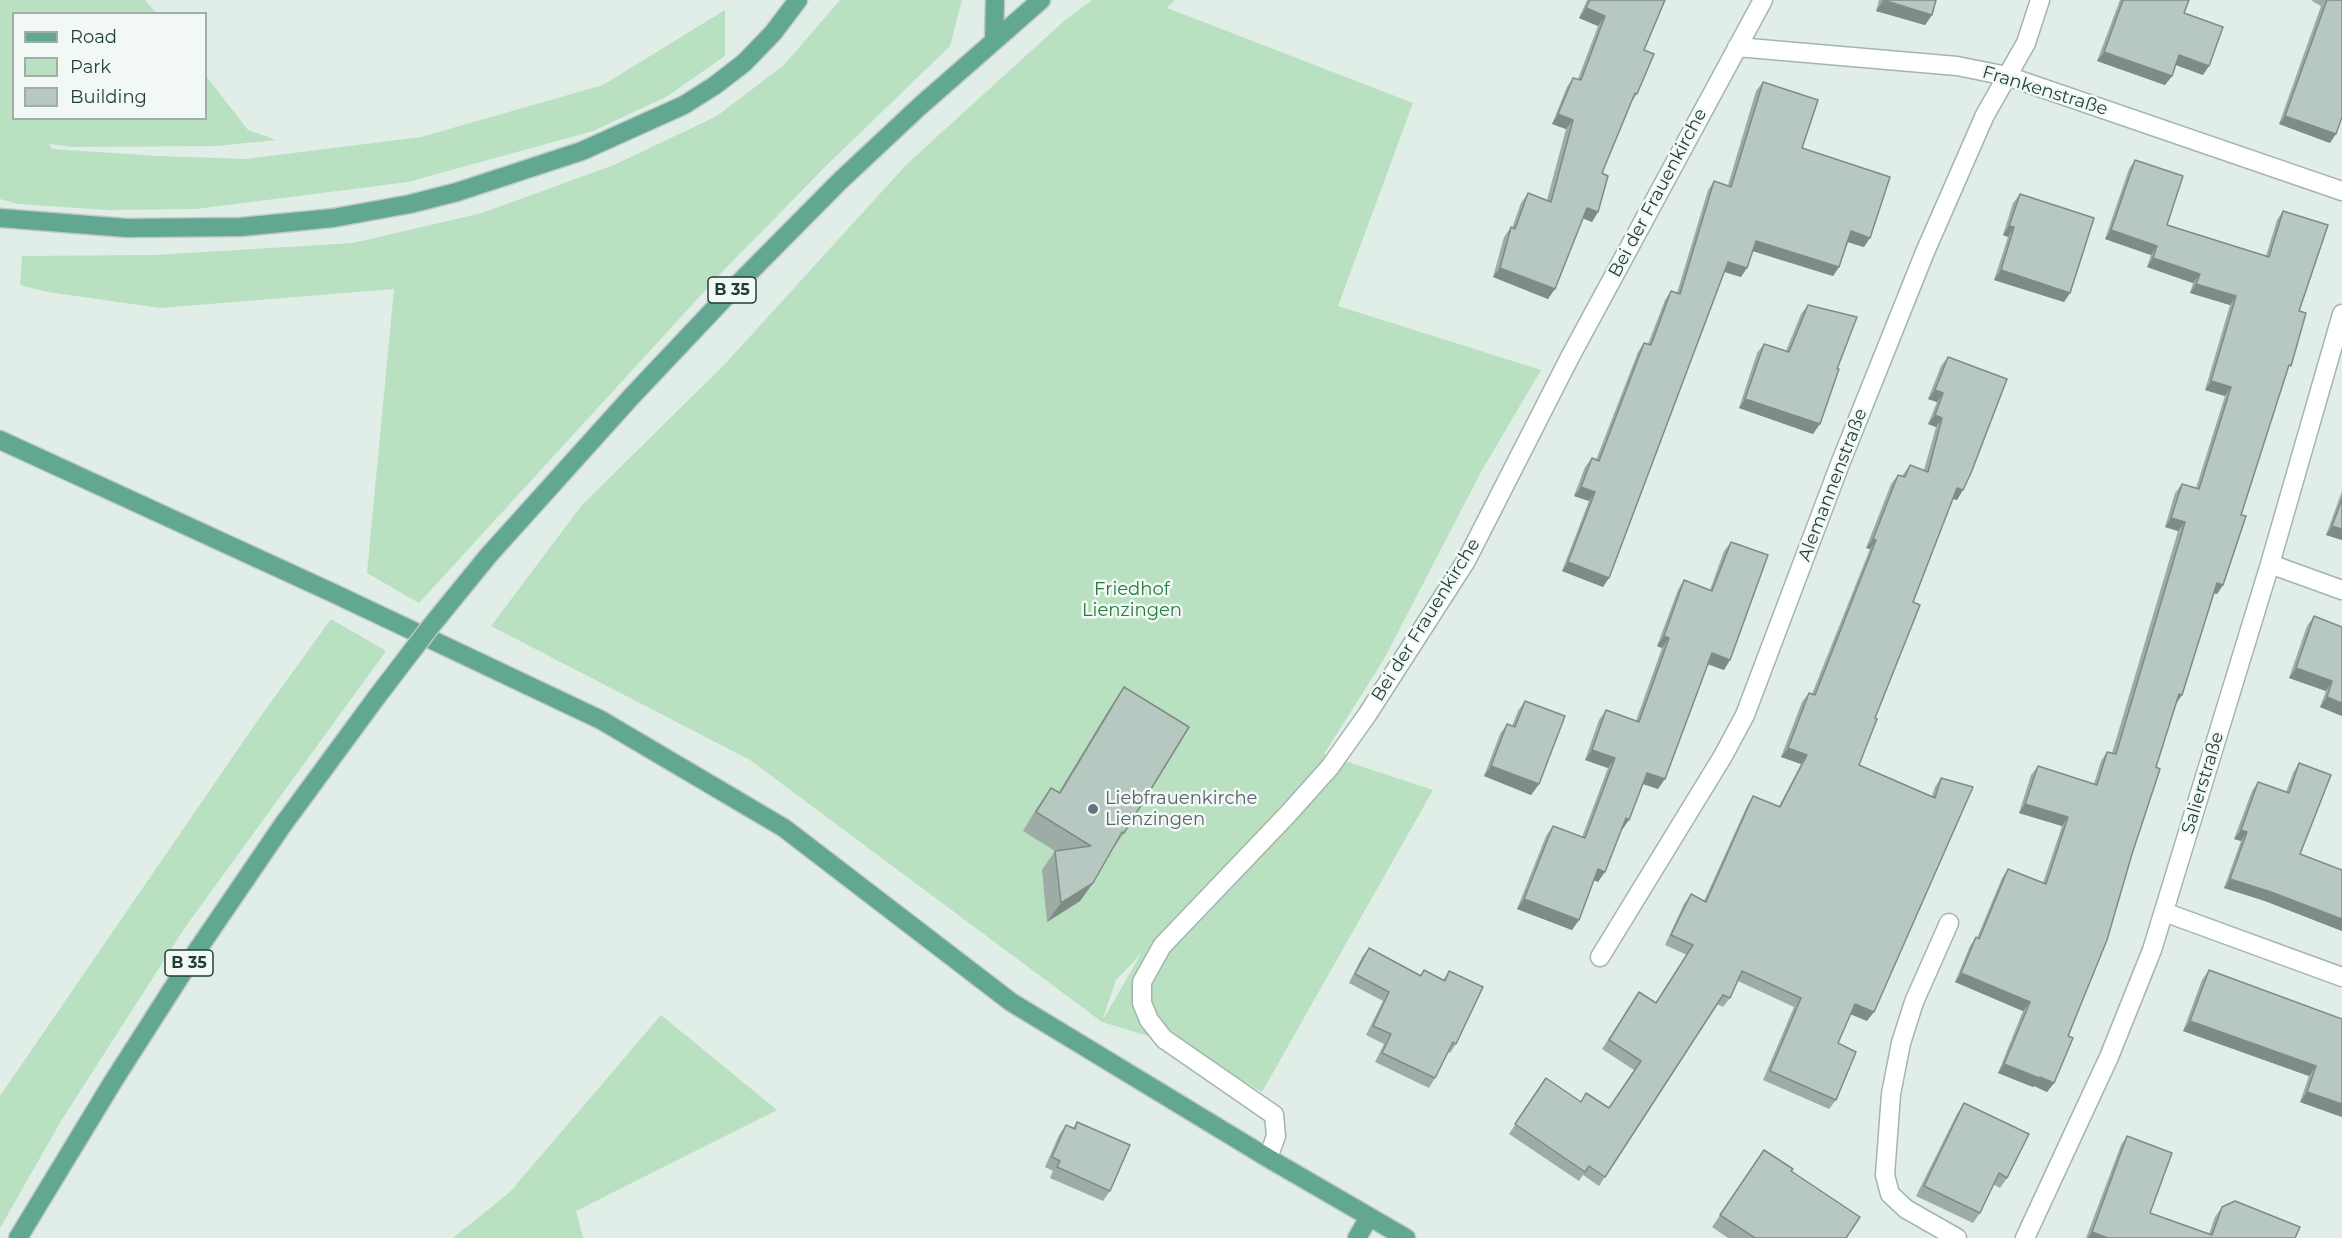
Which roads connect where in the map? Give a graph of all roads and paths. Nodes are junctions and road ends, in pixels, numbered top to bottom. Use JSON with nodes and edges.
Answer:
{"nodes":[{"id":1,"x":798,"y":0,"type":"edge"},
{"id":2,"x":996,"y":0,"type":"edge"},
{"id":3,"x":1041,"y":0,"type":"edge"},
{"id":4,"x":1763,"y":0,"type":"edge"},
{"id":5,"x":2040,"y":0,"type":"edge"},
{"id":6,"x":994,"y":41,"type":"junction"},
{"id":7,"x":1737,"y":47,"type":"junction"},
{"id":8,"x":2007,"y":76,"type":"junction"},
{"id":9,"x":2342,"y":190,"type":"edge"},
{"id":10,"x":0,"y":218,"type":"edge"},
{"id":11,"x":2342,"y":314,"type":"edge"},
{"id":12,"x":0,"y":440,"type":"edge"},
{"id":13,"x":2270,"y":564,"type":"junction"},
{"id":14,"x":2342,"y":591,"type":"edge"},
{"id":15,"x":2164,"y":912,"type":"junction"},
{"id":16,"x":1949,"y":923,"type":"dead end"},
{"id":17,"x":1600,"y":957,"type":"dead end"},
{"id":18,"x":2342,"y":977,"type":"edge"},
{"id":19,"x":1268,"y":1158,"type":"junction"},
{"id":20,"x":1369,"y":1217,"type":"junction"},
{"id":21,"x":18,"y":1238,"type":"edge"},
{"id":22,"x":1357,"y":1238,"type":"edge"},
{"id":23,"x":1406,"y":1238,"type":"edge"},
{"id":24,"x":1957,"y":1238,"type":"edge"},
{"id":25,"x":2025,"y":1238,"type":"edge"}],
"edges":[{"from":1,"to":10,"type":"main road"},
{"from":2,"to":6,"type":"main road"},
{"from":3,"to":6,"type":"main road","number":"B 35"},
{"from":4,"to":7,"type":"street","name":"Bei der Frauenkirche"},
{"from":5,"to":8,"type":"street","name":"Alemannenstraße"},
{"from":6,"to":21,"type":"main road","number":"B 35","bridge":true},
{"from":7,"to":8,"type":"street","name":"Frankenstraße"},
{"from":7,"to":19,"type":"street","name":"Bei der Frauenkirche"},
{"from":8,"to":9,"type":"street","name":"Frankenstraße"},
{"from":8,"to":17,"type":"street","name":"Alemannenstraße"},
{"from":11,"to":13,"type":"street","name":"Salierstraße"},
{"from":12,"to":19,"type":"main road"},
{"from":13,"to":14,"type":"street"},
{"from":13,"to":15,"type":"street","name":"Salierstraße"},
{"from":15,"to":18,"type":"street"},
{"from":15,"to":25,"type":"street","name":"Salierstraße"},
{"from":16,"to":24,"type":"street"},
{"from":19,"to":20,"type":"main road"},
{"from":20,"to":22,"type":"main road"},
{"from":20,"to":23,"type":"main road"}]}
